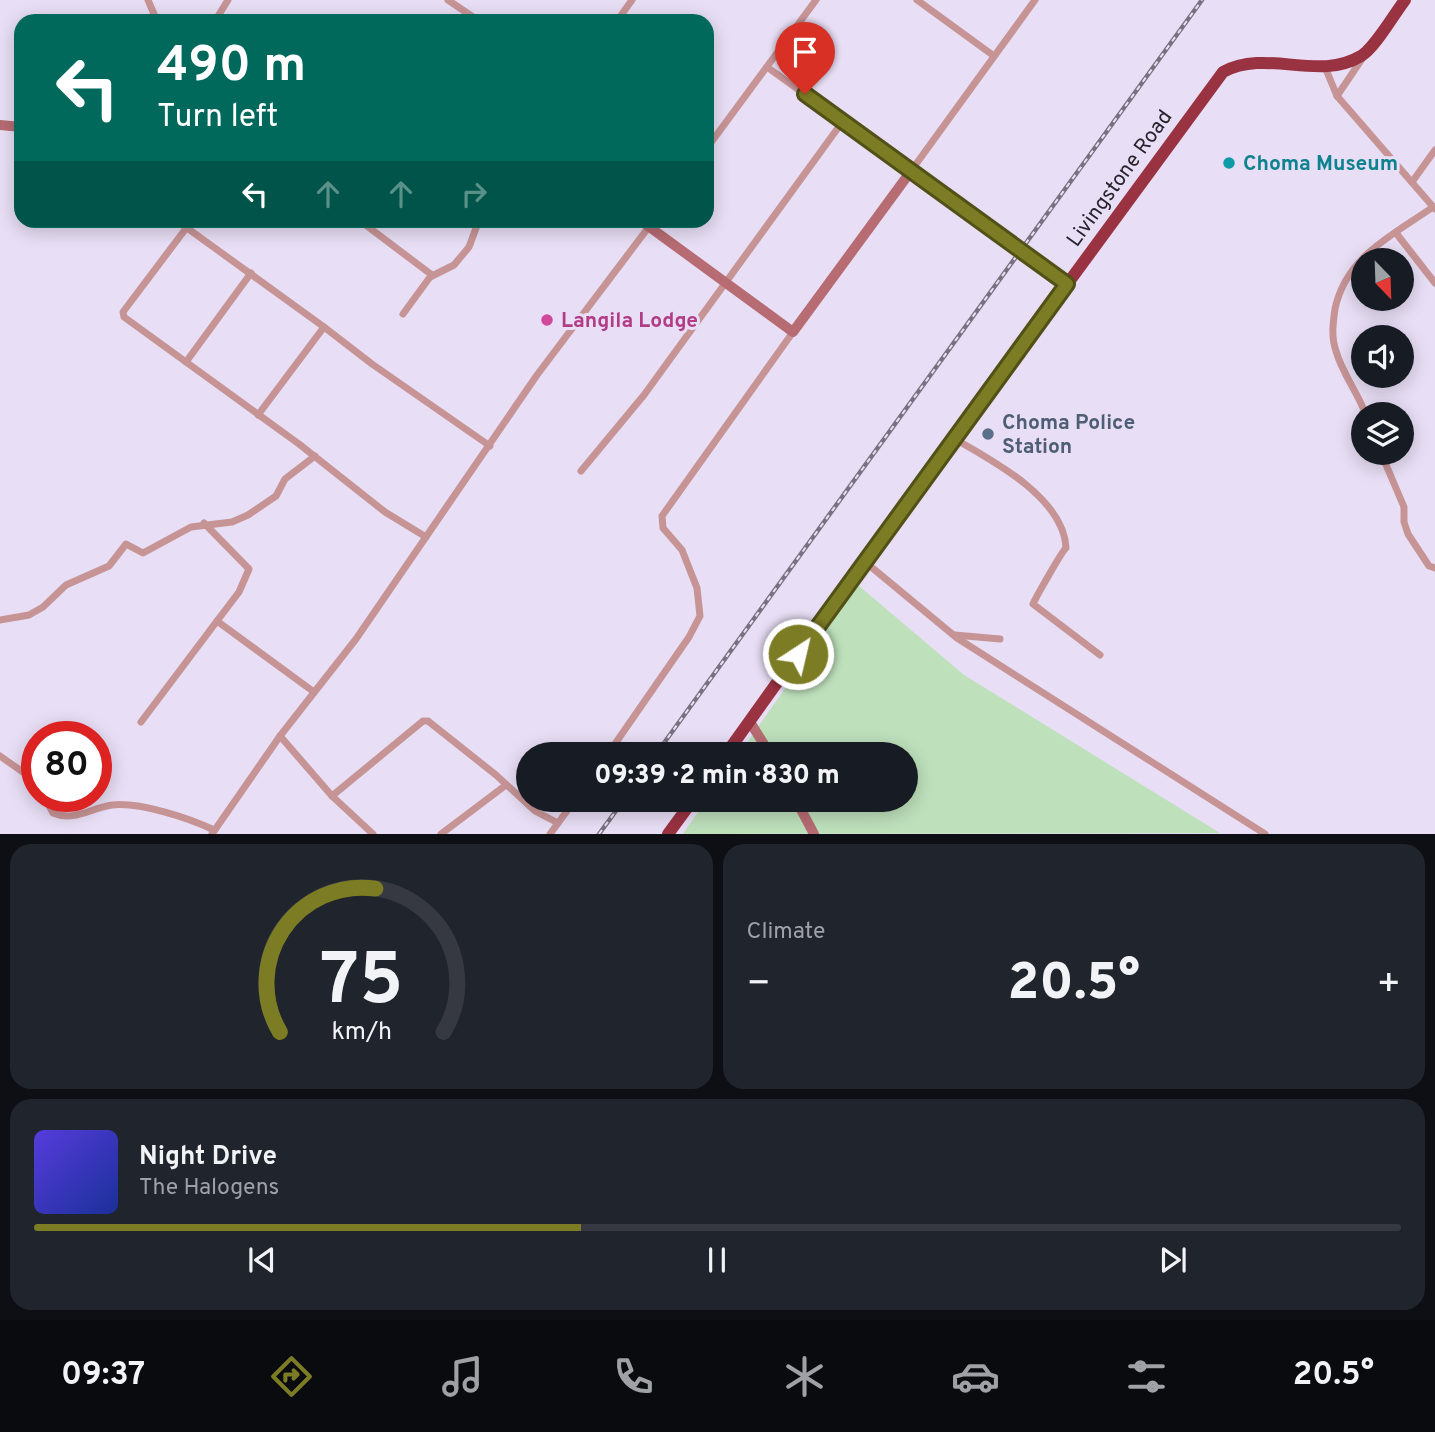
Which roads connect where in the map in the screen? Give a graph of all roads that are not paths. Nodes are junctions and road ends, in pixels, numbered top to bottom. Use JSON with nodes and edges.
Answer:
{"nodes":[{"id":1,"x":448,"y":0,"type":"edge"},
{"id":2,"x":816,"y":0,"type":"edge"},
{"id":3,"x":917,"y":0,"type":"edge"},
{"id":4,"x":1035,"y":0,"type":"edge"},
{"id":5,"x":1405,"y":0,"type":"edge"},
{"id":6,"x":468,"y":14,"type":"edge"},
{"id":7,"x":1364,"y":55,"type":"junction"},
{"id":8,"x":994,"y":56,"type":"junction"},
{"id":9,"x":767,"y":66,"type":"junction"},
{"id":10,"x":1325,"y":67,"type":"junction"},
{"id":11,"x":1337,"y":96,"type":"junction"},
{"id":12,"x":843,"y":121,"type":"junction"},
{"id":13,"x":714,"y":138,"type":"edge"},
{"id":14,"x":1435,"y":150,"type":"edge"},
{"id":15,"x":911,"y":171,"type":"junction"},
{"id":16,"x":1412,"y":182,"type":"junction"},
{"id":17,"x":1434,"y":208,"type":"edge"},
{"id":18,"x":186,"y":228,"type":"edge"},
{"id":19,"x":188,"y":228,"type":"edge"},
{"id":20,"x":370,"y":228,"type":"edge"},
{"id":21,"x":476,"y":228,"type":"edge"},
{"id":22,"x":644,"y":228,"type":"edge"},
{"id":23,"x":654,"y":228,"type":"edge"},
{"id":24,"x":1396,"y":233,"type":"junction"},
{"id":25,"x":251,"y":273,"type":"junction"},
{"id":26,"x":432,"y":275,"type":"junction"},
{"id":27,"x":724,"y":282,"type":"junction"},
{"id":28,"x":1435,"y":283,"type":"edge"},
{"id":29,"x":1067,"y":284,"type":"junction"},
{"id":30,"x":402,"y":314,"type":"dead end"},
{"id":31,"x":324,"y":327,"type":"junction"},
{"id":32,"x":793,"y":332,"type":"junction"},
{"id":33,"x":186,"y":362,"type":"junction"},
{"id":34,"x":1360,"y":402,"type":"edge"},
{"id":35,"x":258,"y":415,"type":"junction"},
{"id":36,"x":953,"y":438,"type":"junction"},
{"id":37,"x":490,"y":446,"type":"junction"},
{"id":38,"x":315,"y":456,"type":"junction"},
{"id":39,"x":1386,"y":465,"type":"edge"},
{"id":40,"x":581,"y":471,"type":"dead end"},
{"id":41,"x":204,"y":523,"type":"junction"},
{"id":42,"x":426,"y":537,"type":"junction"},
{"id":43,"x":863,"y":561,"type":"junction"},
{"id":44,"x":1435,"y":568,"type":"edge"},
{"id":45,"x":0,"y":620,"type":"edge"},
{"id":46,"x":217,"y":621,"type":"junction"},
{"id":47,"x":955,"y":635,"type":"junction"},
{"id":48,"x":1000,"y":639,"type":"dead end"},
{"id":49,"x":1100,"y":655,"type":"dead end"},
{"id":50,"x":314,"y":692,"type":"junction"},
{"id":51,"x":141,"y":722,"type":"dead end"},
{"id":52,"x":750,"y":722,"type":"junction"},
{"id":53,"x":280,"y":736,"type":"junction"},
{"id":54,"x":616,"y":742,"type":"edge"},
{"id":55,"x":735,"y":742,"type":"edge"},
{"id":56,"x":762,"y":742,"type":"edge"},
{"id":57,"x":0,"y":756,"type":"edge"},
{"id":58,"x":21,"y":771,"type":"edge"},
{"id":59,"x":506,"y":785,"type":"junction"},
{"id":60,"x":332,"y":796,"type":"junction"},
{"id":61,"x":112,"y":805,"type":"edge"},
{"id":62,"x":52,"y":812,"type":"edge"},
{"id":63,"x":90,"y":812,"type":"edge"},
{"id":64,"x":566,"y":812,"type":"edge"},
{"id":65,"x":684,"y":812,"type":"edge"},
{"id":66,"x":802,"y":812,"type":"edge"},
{"id":67,"x":558,"y":823,"type":"junction"},
{"id":68,"x":213,"y":832,"type":"edge"},
{"id":69,"x":373,"y":834,"type":"edge"},
{"id":70,"x":441,"y":834,"type":"edge"},
{"id":71,"x":550,"y":834,"type":"edge"},
{"id":72,"x":668,"y":834,"type":"edge"},
{"id":73,"x":814,"y":834,"type":"edge"},
{"id":74,"x":1265,"y":834,"type":"edge"}],
"edges":[{"from":1,"to":6,"type":"street"},
{"from":2,"to":9,"type":"street"},
{"from":3,"to":8,"type":"street"},
{"from":4,"to":8,"type":"street"},
{"from":5,"to":7,"type":"highway"},
{"from":7,"to":10,"type":"highway","name":"Livingstone Road"},
{"from":7,"to":11,"type":"street"},
{"from":8,"to":15,"type":"street"},
{"from":9,"to":12,"type":"street"},
{"from":9,"to":13,"type":"street"},
{"from":10,"to":11,"type":"street"},
{"from":10,"to":29,"type":"highway","name":"Livingstone Road"},
{"from":11,"to":16,"type":"street"},
{"from":12,"to":15,"type":"street"},
{"from":12,"to":27,"type":"street"},
{"from":14,"to":16,"type":"street"},
{"from":15,"to":29,"type":"street"},
{"from":15,"to":32,"type":"street"},
{"from":16,"to":17,"type":"street"},
{"from":17,"to":24,"type":"street"},
{"from":18,"to":33,"type":"street"},
{"from":19,"to":25,"type":"street"},
{"from":20,"to":26,"type":"street"},
{"from":21,"to":26,"type":"street"},
{"from":22,"to":37,"type":"street"},
{"from":23,"to":27,"type":"street"},
{"from":24,"to":28,"type":"street"},
{"from":24,"to":34,"type":"street"},
{"from":25,"to":31,"type":"street"},
{"from":25,"to":33,"type":"street"},
{"from":26,"to":30,"type":"street"},
{"from":27,"to":32,"type":"street"},
{"from":27,"to":40,"type":"street"},
{"from":29,"to":36,"type":"highway","name":"Livingstone Road"},
{"from":31,"to":35,"type":"street"},
{"from":31,"to":37,"type":"street"},
{"from":32,"to":54,"type":"street"},
{"from":33,"to":35,"type":"street"},
{"from":35,"to":38,"type":"street"},
{"from":36,"to":43,"type":"highway","name":"Livingstone Road"},
{"from":36,"to":49,"type":"street"},
{"from":37,"to":42,"type":"street"},
{"from":38,"to":41,"type":"street"},
{"from":38,"to":42,"type":"street"},
{"from":39,"to":44,"type":"street"},
{"from":41,"to":45,"type":"street"},
{"from":41,"to":46,"type":"street"},
{"from":42,"to":50,"type":"street"},
{"from":43,"to":47,"type":"street"},
{"from":43,"to":52,"type":"highway","name":"Livingstone Road"},
{"from":46,"to":50,"type":"street"},
{"from":46,"to":51,"type":"street"},
{"from":47,"to":48,"type":"street"},
{"from":47,"to":74,"type":"street"},
{"from":50,"to":53,"type":"street"},
{"from":52,"to":55,"type":"highway","name":"Livingstone Road"},
{"from":52,"to":56,"type":"street"},
{"from":53,"to":60,"type":"street"},
{"from":53,"to":68,"type":"street"},
{"from":57,"to":58,"type":"street"},
{"from":59,"to":60,"type":"street"},
{"from":59,"to":67,"type":"street"},
{"from":59,"to":70,"type":"street"},
{"from":60,"to":69,"type":"street"},
{"from":61,"to":68,"type":"street"},
{"from":62,"to":63,"type":"street"},
{"from":64,"to":67,"type":"street"},
{"from":65,"to":72,"type":"highway"},
{"from":66,"to":73,"type":"street"},
{"from":67,"to":71,"type":"street"}]}
